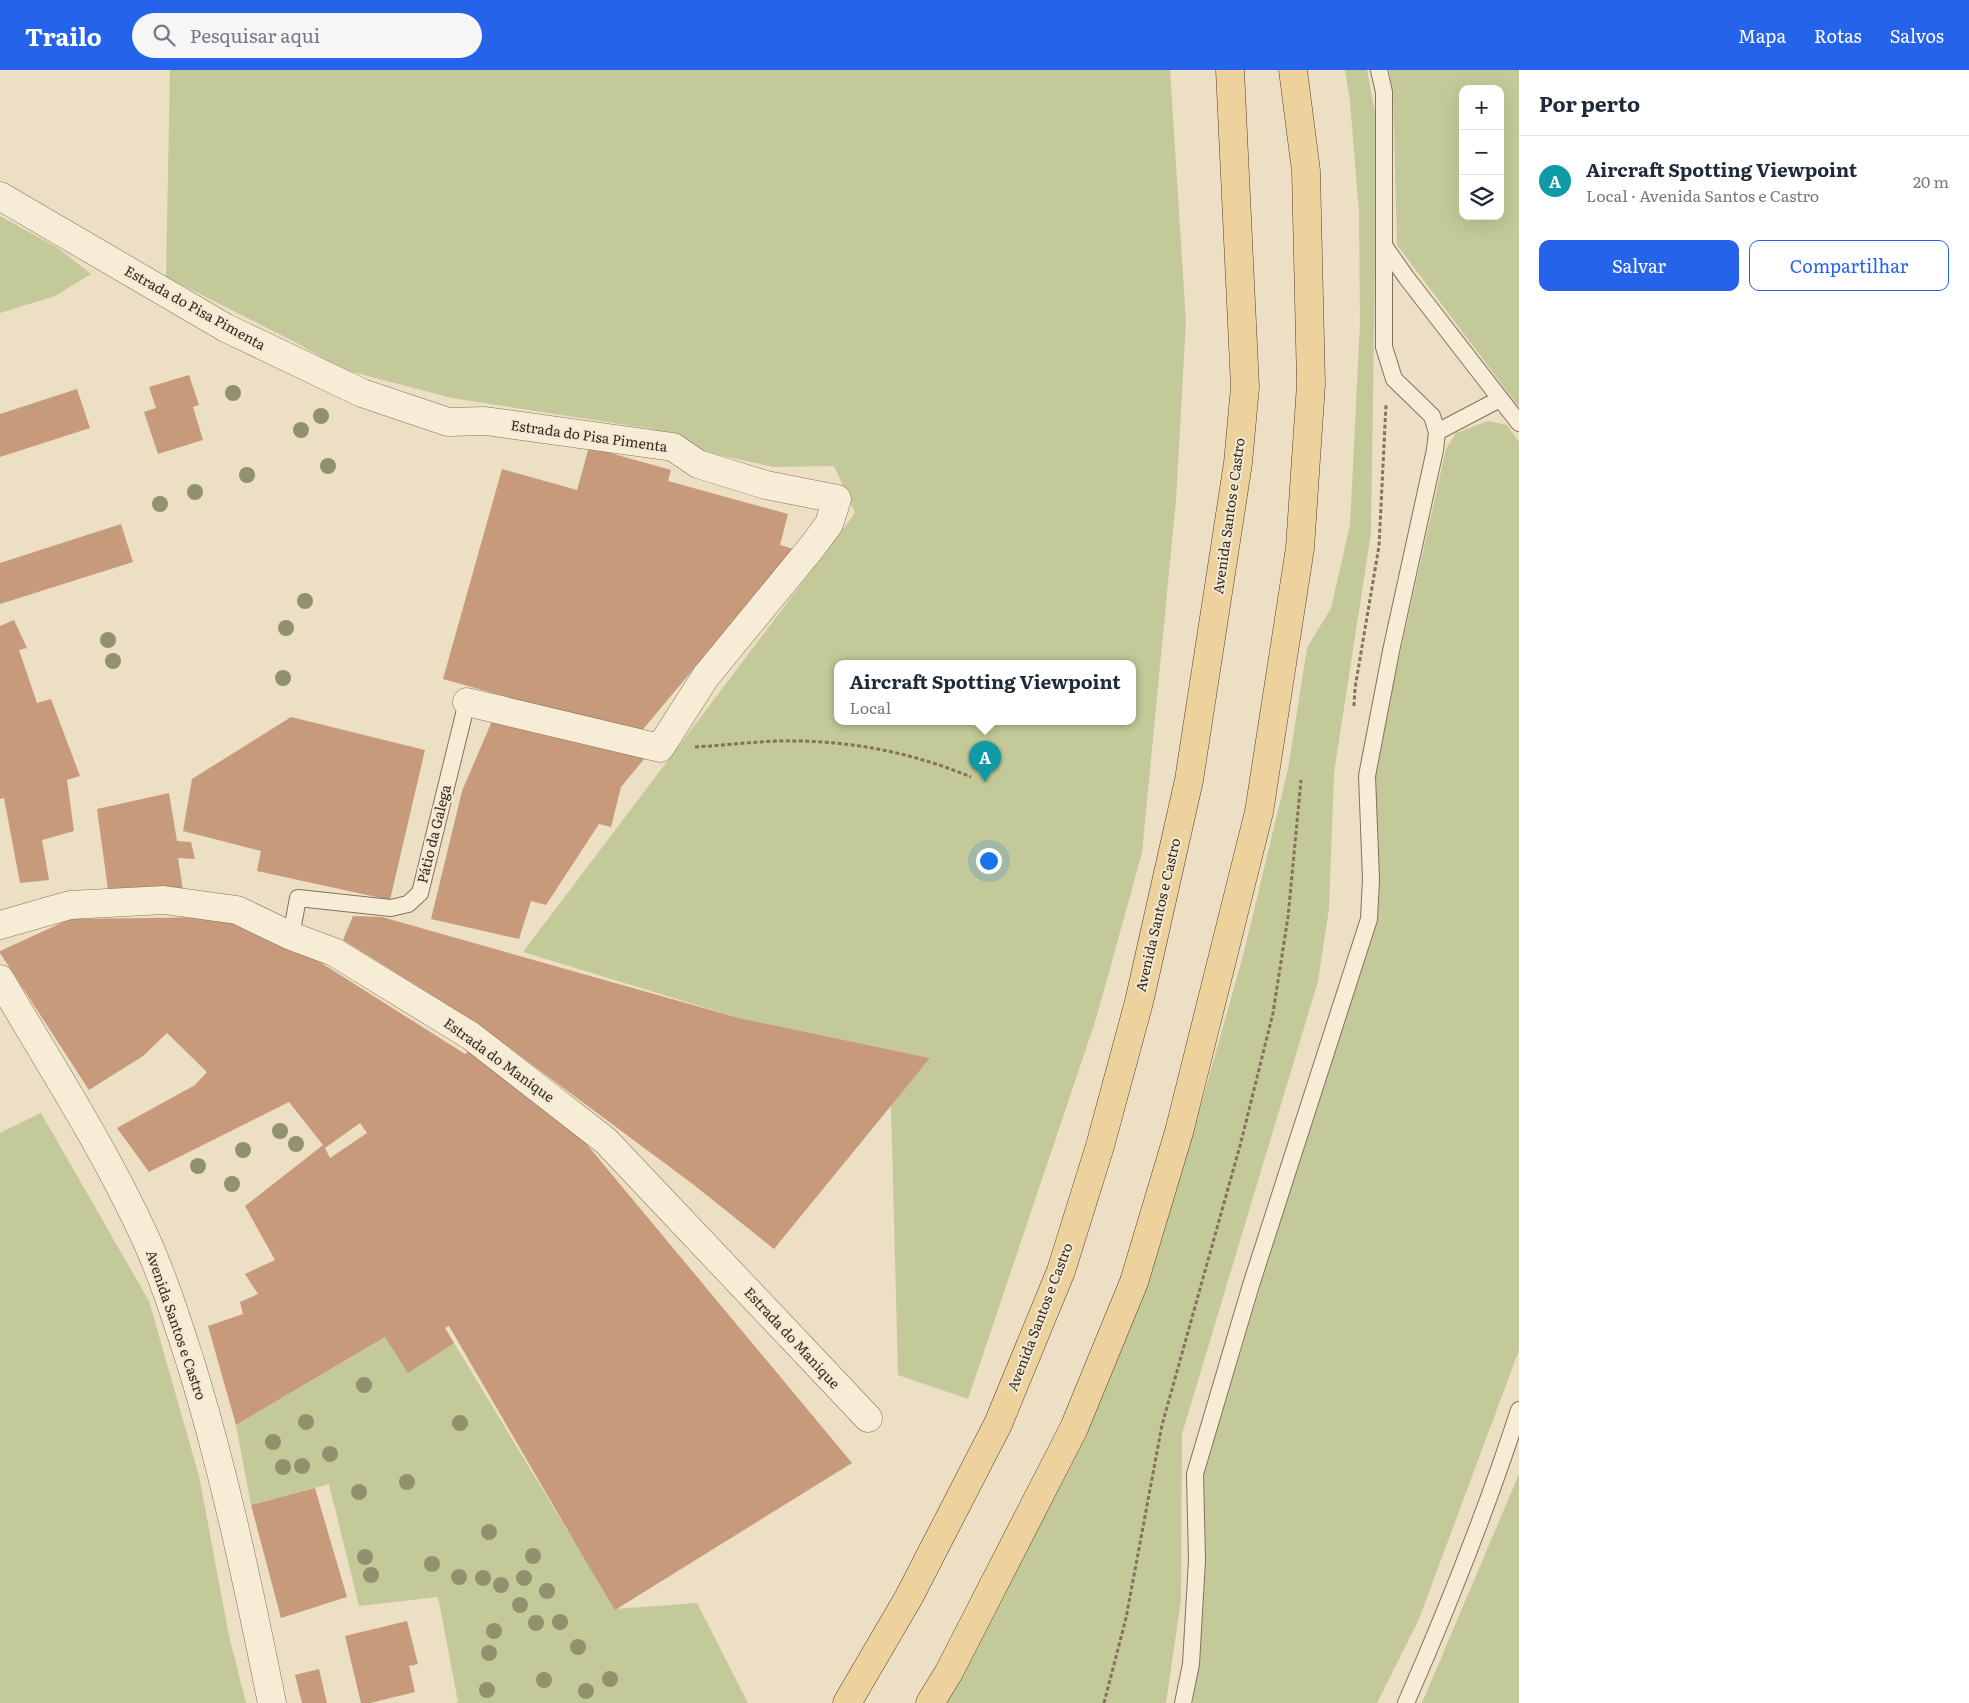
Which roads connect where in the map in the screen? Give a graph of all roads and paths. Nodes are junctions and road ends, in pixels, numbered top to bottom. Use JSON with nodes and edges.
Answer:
{"nodes":[{"id":1,"x":1230,"y":70,"type":"edge"},
{"id":2,"x":1294,"y":70,"type":"edge"},
{"id":3,"x":1379,"y":70,"type":"edge"},
{"id":4,"x":0,"y":196,"type":"edge"},
{"id":5,"x":1385,"y":248,"type":"junction"},
{"id":6,"x":1394,"y":379,"type":"junction"},
{"id":7,"x":1500,"y":399,"type":"junction"},
{"id":8,"x":1519,"y":423,"type":"edge"},
{"id":9,"x":1437,"y":432,"type":"junction"},
{"id":10,"x":467,"y":702,"type":"joint"},
{"id":11,"x":1354,"y":714,"type":"dead end"},
{"id":12,"x":660,"y":748,"type":"junction"},
{"id":13,"x":971,"y":777,"type":"dead end"},
{"id":14,"x":1301,"y":780,"type":"dead end"},
{"id":15,"x":0,"y":925,"type":"edge"},
{"id":16,"x":291,"y":936,"type":"junction"},
{"id":17,"x":0,"y":979,"type":"edge"},
{"id":18,"x":1519,"y":1410,"type":"edge"},
{"id":19,"x":868,"y":1418,"type":"dead end"},
{"id":20,"x":272,"y":1703,"type":"edge"},
{"id":21,"x":847,"y":1703,"type":"edge"},
{"id":22,"x":930,"y":1703,"type":"edge"},
{"id":23,"x":1104,"y":1703,"type":"edge"},
{"id":24,"x":1183,"y":1703,"type":"edge"},
{"id":25,"x":1406,"y":1703,"type":"edge"}],
"edges":[{"from":1,"to":21,"type":"main road","name":"Avenida Santos e Castro"},
{"from":2,"to":22,"type":"main road"},
{"from":3,"to":5,"type":"lane"},
{"from":4,"to":12,"type":"street","name":"Estrada do Pisa Pimenta"},
{"from":5,"to":6,"type":"lane"},
{"from":5,"to":7,"type":"lane"},
{"from":6,"to":9,"type":"lane"},
{"from":6,"to":11,"type":"path"},
{"from":7,"to":8,"type":"lane"},
{"from":7,"to":9,"type":"lane"},
{"from":9,"to":24,"type":"lane"},
{"from":10,"to":12,"type":"street"},
{"from":10,"to":16,"type":"lane","name":"Pátio da Galega"},
{"from":12,"to":13,"type":"path"},
{"from":14,"to":23,"type":"path"},
{"from":15,"to":16,"type":"street","name":"Estrada do Manique"},
{"from":16,"to":19,"type":"street","name":"Estrada do Manique"},
{"from":17,"to":20,"type":"street","name":"Avenida Santos e Castro"},
{"from":18,"to":25,"type":"lane"}]}
